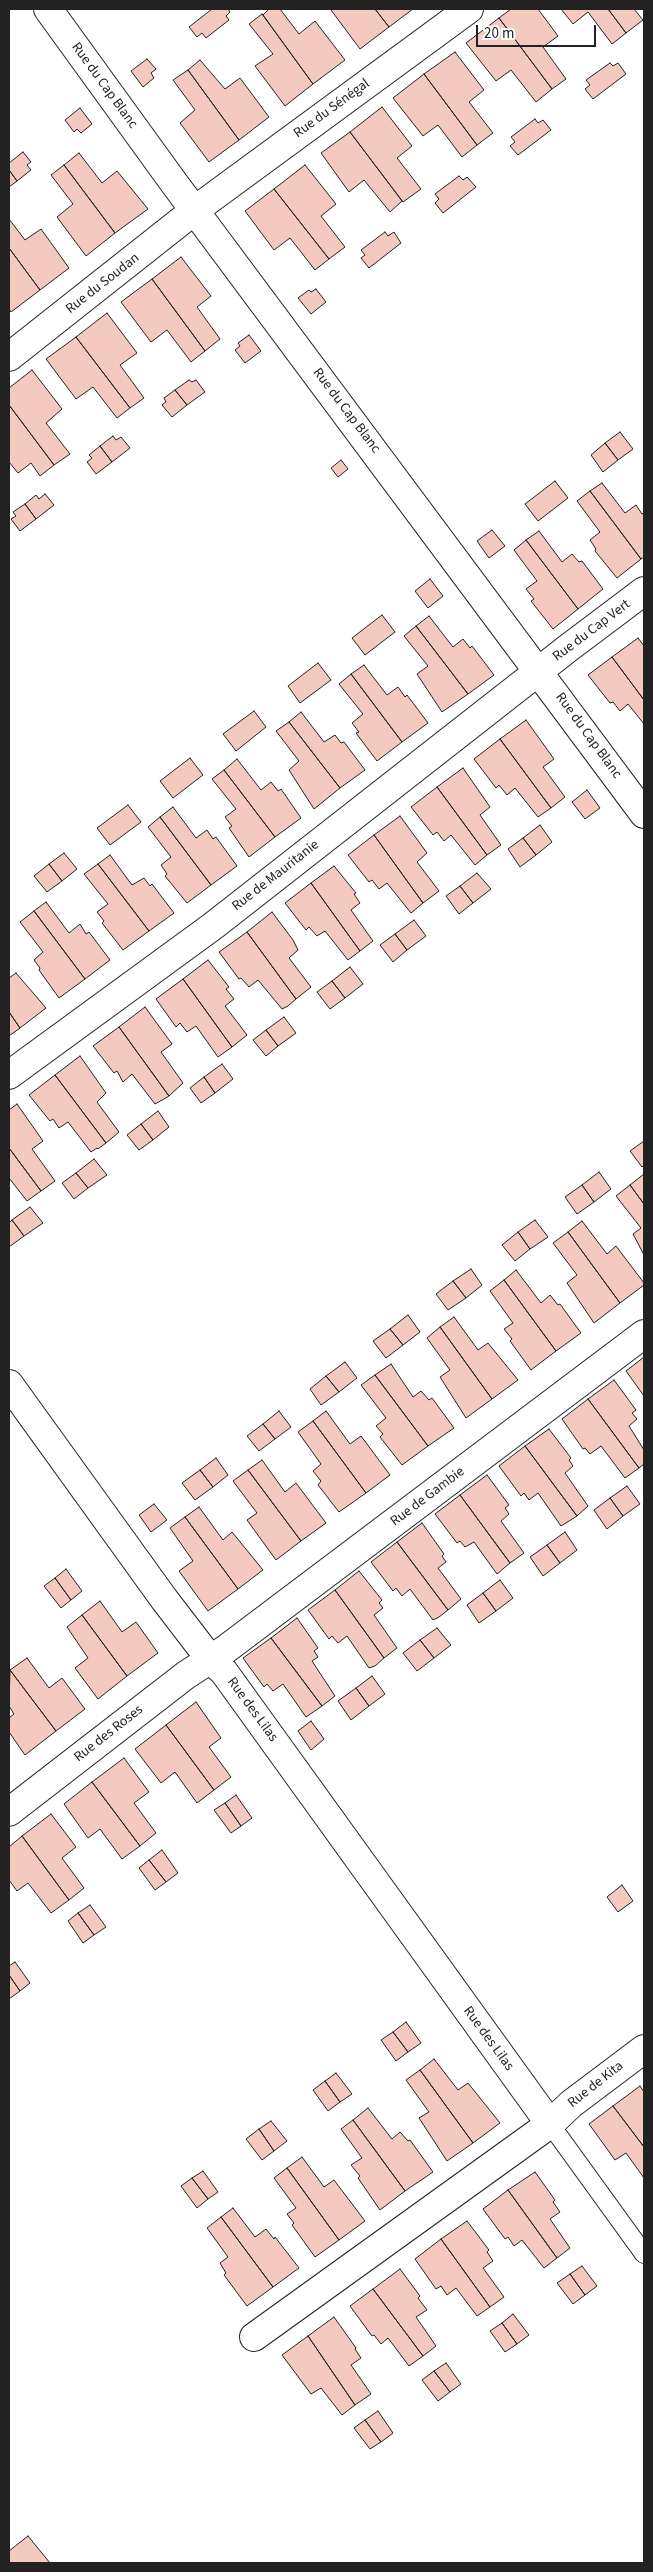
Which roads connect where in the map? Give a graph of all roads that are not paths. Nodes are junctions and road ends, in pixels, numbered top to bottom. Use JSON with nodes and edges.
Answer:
{"nodes":[{"id":1,"x":48,"y":9,"type":"edge"},
{"id":2,"x":470,"y":9,"type":"edge"},
{"id":3,"x":195,"y":210,"type":"junction"},
{"id":4,"x":9,"y":357,"type":"edge"},
{"id":5,"x":644,"y":591,"type":"edge"},
{"id":6,"x":540,"y":672,"type":"junction"},
{"id":7,"x":644,"y":814,"type":"edge"},
{"id":8,"x":9,"y":1075,"type":"edge"},
{"id":9,"x":644,"y":1334,"type":"edge"},
{"id":10,"x":9,"y":1384,"type":"edge"},
{"id":11,"x":210,"y":1659,"type":"junction"},
{"id":12,"x":9,"y":1812,"type":"edge"},
{"id":13,"x":644,"y":2049,"type":"edge"},
{"id":14,"x":550,"y":2124,"type":"junction"},
{"id":15,"x":644,"y":2254,"type":"edge"},
{"id":16,"x":254,"y":2337,"type":"dead end"}],
"edges":[{"from":1,"to":3,"type":"street","name":"Rue du Cap Blanc"},
{"from":2,"to":3,"type":"street","name":"Rue du Sénégal"},
{"from":3,"to":4,"type":"street","name":"Rue du Soudan"},
{"from":3,"to":6,"type":"street","name":"Rue du Cap Blanc"},
{"from":5,"to":6,"type":"street","name":"Rue du Cap Vert"},
{"from":6,"to":7,"type":"street","name":"Rue du Cap Blanc"},
{"from":6,"to":8,"type":"street","name":"Rue de Mauritanie"},
{"from":9,"to":11,"type":"street","name":"Rue de Gambie"},
{"from":10,"to":11,"type":"street","name":"Rue des Lilas"},
{"from":11,"to":12,"type":"street","name":"Rue des Roses"},
{"from":11,"to":14,"type":"street","name":"Rue des Lilas"},
{"from":13,"to":14,"type":"street","name":"Rue de Kita"},
{"from":14,"to":15,"type":"lane"},
{"from":14,"to":16,"type":"street"}]}
